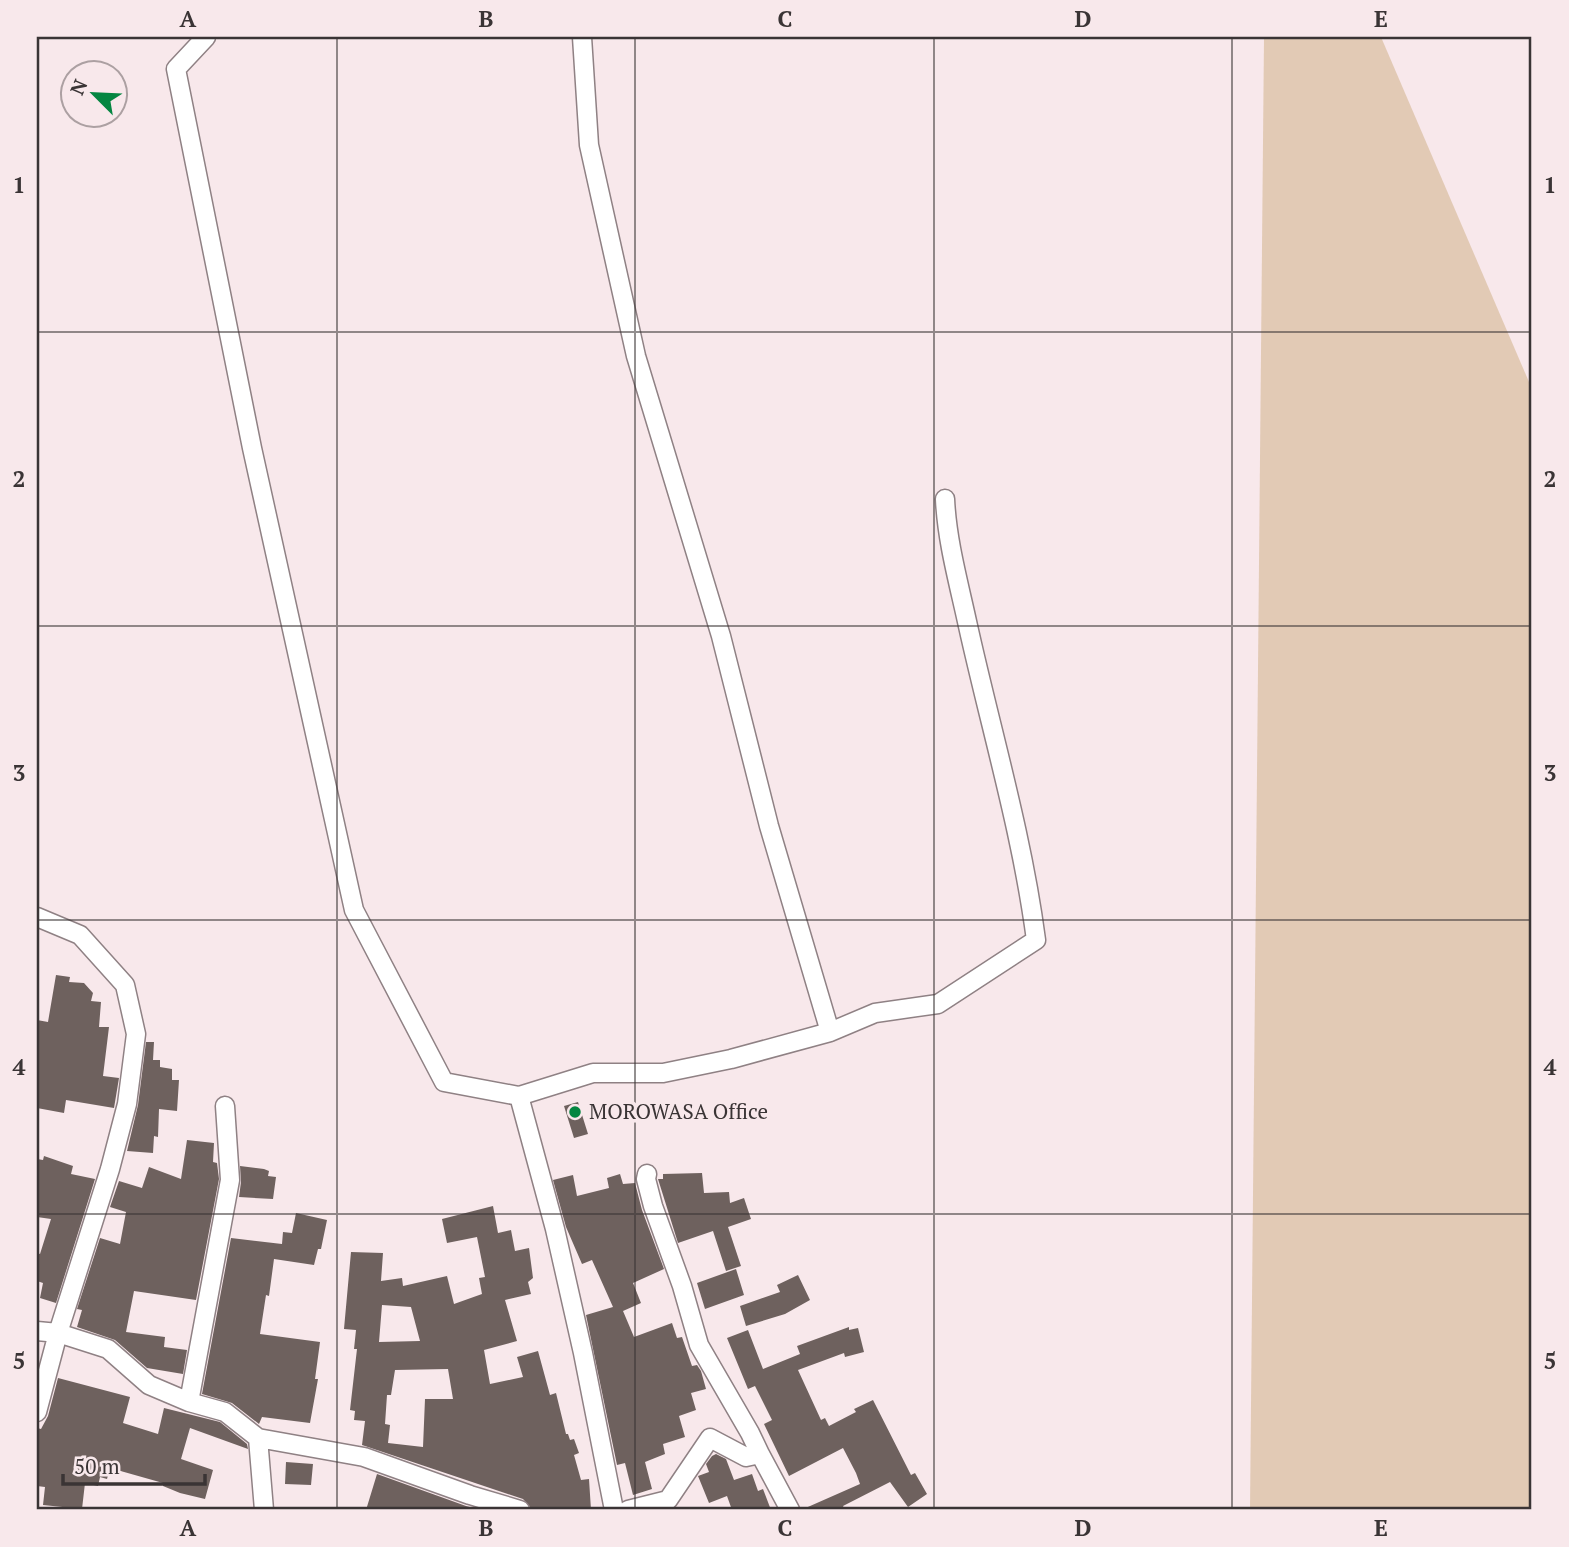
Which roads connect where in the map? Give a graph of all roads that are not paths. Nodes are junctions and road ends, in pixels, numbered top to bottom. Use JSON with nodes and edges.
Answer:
{"nodes":[{"id":1,"x":206,"y":37,"type":"edge"},
{"id":2,"x":582,"y":37,"type":"edge"},
{"id":3,"x":945,"y":499,"type":"dead end"},
{"id":4,"x":37,"y":917,"type":"edge"},
{"id":5,"x":831,"y":1032,"type":"junction"},
{"id":6,"x":519,"y":1096,"type":"junction"},
{"id":7,"x":225,"y":1106,"type":"dead end"},
{"id":8,"x":647,"y":1174,"type":"dead end"},
{"id":9,"x":37,"y":1331,"type":"edge"},
{"id":10,"x":58,"y":1334,"type":"junction"},
{"id":11,"x":189,"y":1402,"type":"junction"},
{"id":12,"x":37,"y":1412,"type":"edge"},
{"id":13,"x":258,"y":1438,"type":"junction"},
{"id":14,"x":760,"y":1454,"type":"junction"},
{"id":15,"x":264,"y":1510,"type":"edge"},
{"id":16,"x":520,"y":1510,"type":"edge"},
{"id":17,"x":614,"y":1510,"type":"edge"},
{"id":18,"x":628,"y":1510,"type":"edge"},
{"id":19,"x":790,"y":1510,"type":"edge"}],
"edges":[{"from":1,"to":6,"type":"street"},
{"from":2,"to":5,"type":"street"},
{"from":3,"to":5,"type":"street"},
{"from":4,"to":10,"type":"street"},
{"from":5,"to":6,"type":"street"},
{"from":6,"to":17,"type":"street"},
{"from":7,"to":11,"type":"street"},
{"from":8,"to":14,"type":"street"},
{"from":9,"to":10,"type":"street"},
{"from":10,"to":11,"type":"street"},
{"from":10,"to":12,"type":"street"},
{"from":11,"to":13,"type":"street"},
{"from":13,"to":15,"type":"street"},
{"from":13,"to":16,"type":"street"},
{"from":14,"to":18,"type":"street"},
{"from":14,"to":19,"type":"street"}]}
